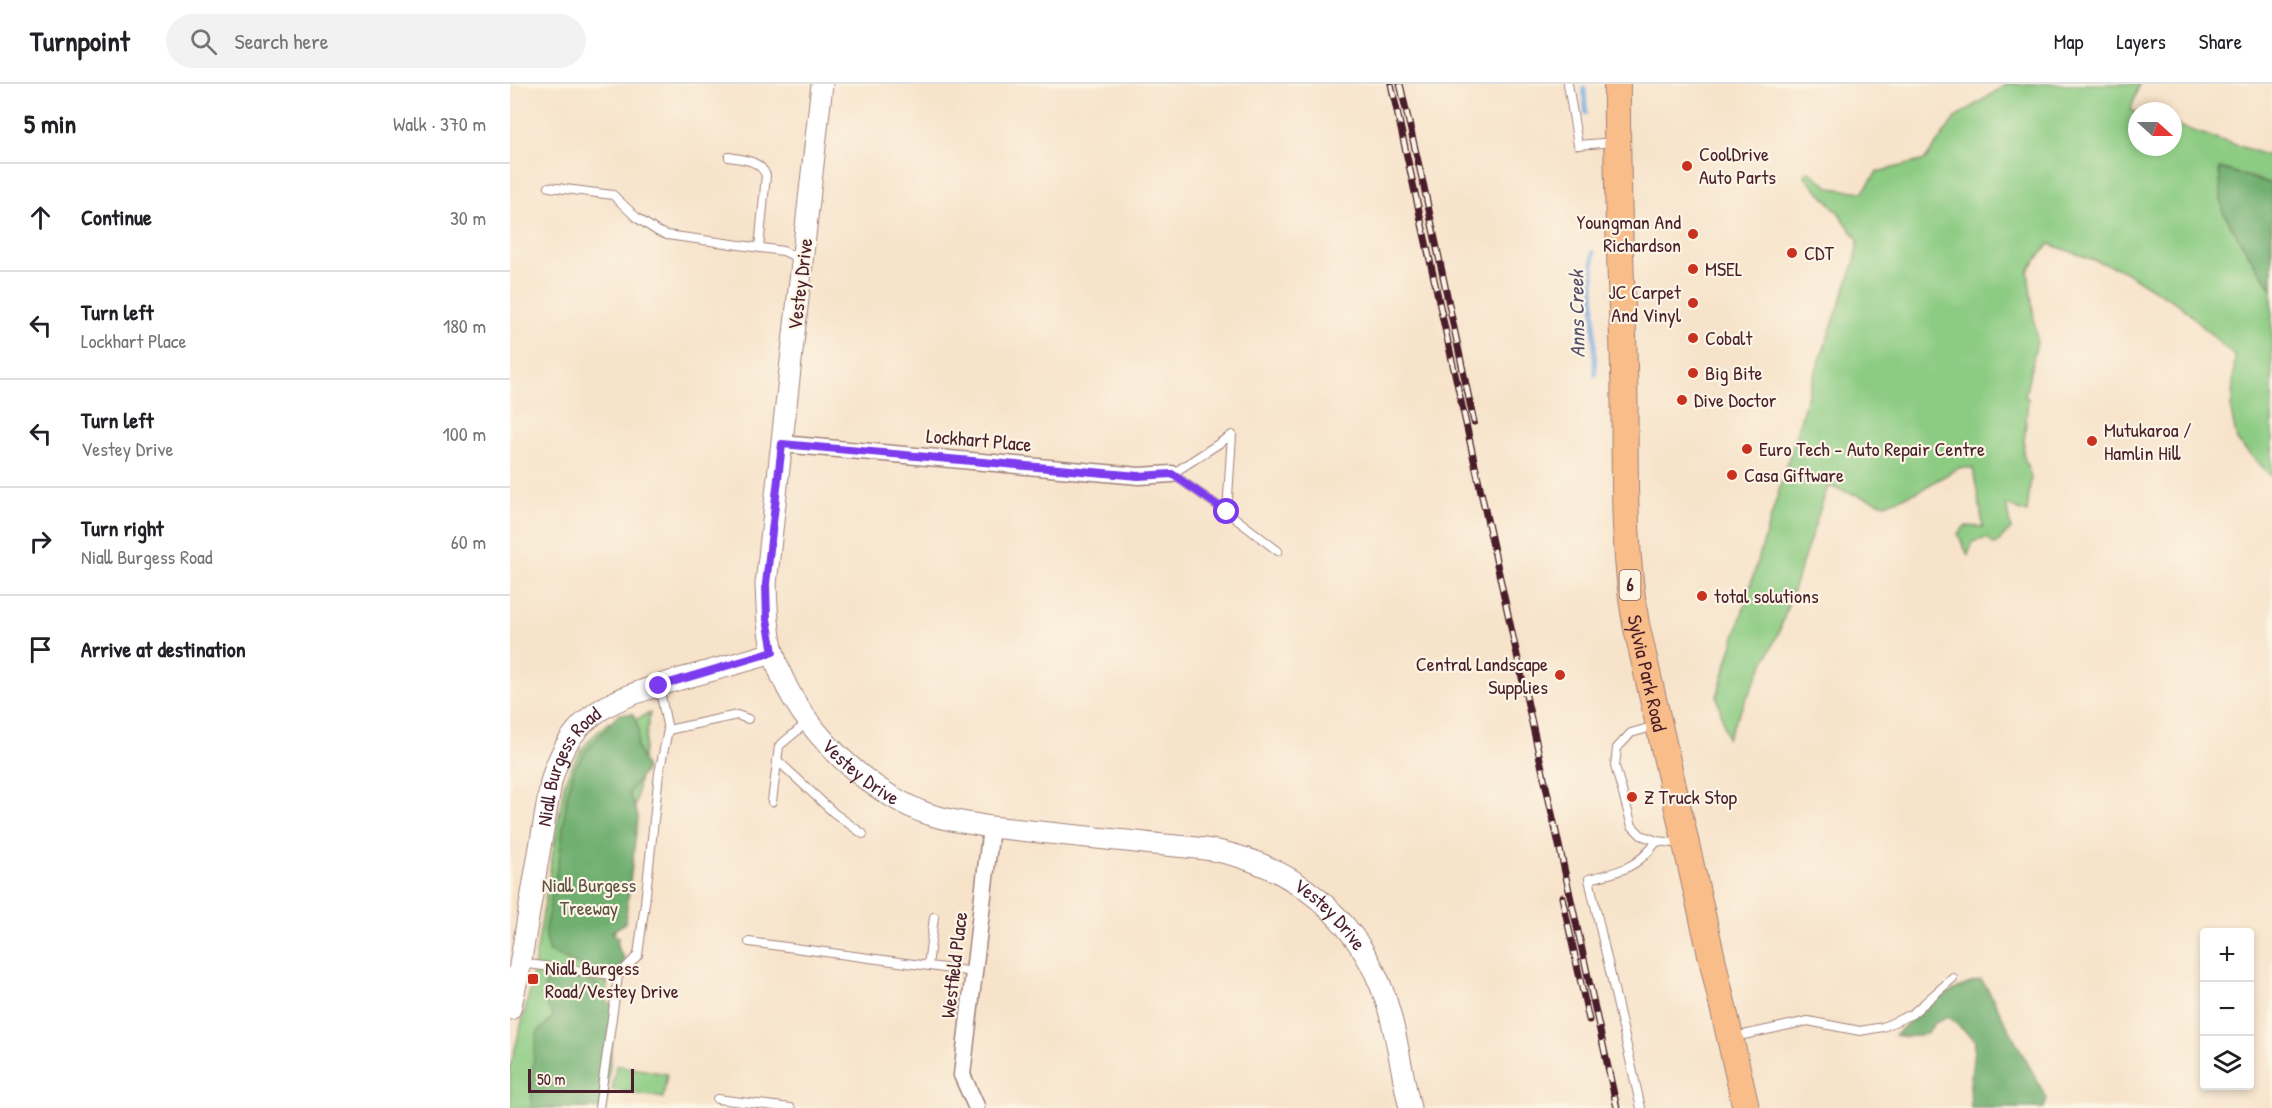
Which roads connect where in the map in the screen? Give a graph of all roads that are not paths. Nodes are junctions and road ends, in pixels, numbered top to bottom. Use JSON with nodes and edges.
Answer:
{"nodes":[{"id":1,"x":1568,"y":84,"type":"edge"},
{"id":2,"x":1617,"y":84,"type":"edge"},
{"id":3,"x":823,"y":86,"type":"edge"},
{"id":4,"x":1617,"y":141,"type":"junction"},
{"id":5,"x":729,"y":157,"type":"dead end"},
{"id":6,"x":549,"y":187,"type":"dead end"},
{"id":7,"x":759,"y":248,"type":"junction"},
{"id":8,"x":803,"y":260,"type":"junction"},
{"id":9,"x":782,"y":444,"type":"junction"},
{"id":10,"x":1172,"y":474,"type":"junction"},
{"id":11,"x":1227,"y":512,"type":"junction"},
{"id":12,"x":1278,"y":551,"type":"dead end"},
{"id":13,"x":773,"y":652,"type":"junction"},
{"id":14,"x":659,"y":686,"type":"junction"},
{"id":15,"x":748,"y":719,"type":"dead end"},
{"id":16,"x":809,"y":720,"type":"junction"},
{"id":17,"x":1659,"y":725,"type":"junction"},
{"id":18,"x":668,"y":730,"type":"junction"},
{"id":19,"x":777,"y":760,"type":"junction"},
{"id":20,"x":772,"y":802,"type":"dead end"},
{"id":21,"x":991,"y":826,"type":"junction"},
{"id":22,"x":863,"y":834,"type":"dead end"},
{"id":23,"x":1657,"y":841,"type":"junction"},
{"id":24,"x":1686,"y":844,"type":"junction"},
{"id":25,"x":934,"y":917,"type":"dead end"},
{"id":26,"x":749,"y":942,"type":"dead end"},
{"id":27,"x":520,"y":963,"type":"junction"},
{"id":28,"x":928,"y":966,"type":"junction"},
{"id":29,"x":974,"y":972,"type":"junction"},
{"id":30,"x":618,"y":976,"type":"junction"},
{"id":31,"x":1953,"y":978,"type":"dead end"},
{"id":32,"x":510,"y":1009,"type":"edge"},
{"id":33,"x":1730,"y":1038,"type":"junction"},
{"id":34,"x":717,"y":1099,"type":"dead end"},
{"id":35,"x":976,"y":1106,"type":"dead end"},
{"id":36,"x":599,"y":1108,"type":"edge"},
{"id":37,"x":791,"y":1108,"type":"edge"},
{"id":38,"x":1410,"y":1108,"type":"edge"},
{"id":39,"x":1641,"y":1108,"type":"edge"},
{"id":40,"x":1746,"y":1108,"type":"edge"}],
"edges":[{"from":1,"to":4,"type":"lane"},
{"from":2,"to":4,"type":"main road","name":"Sylvia Park Road","number":"6"},
{"from":3,"to":8,"type":"street","name":"Vestey Drive"},
{"from":4,"to":17,"type":"main road","name":"Sylvia Park Road","number":"6"},
{"from":5,"to":7,"type":"lane"},
{"from":6,"to":7,"type":"lane"},
{"from":7,"to":8,"type":"lane"},
{"from":8,"to":9,"type":"street","name":"Vestey Drive"},
{"from":9,"to":10,"type":"street","name":"Lockhart Place"},
{"from":9,"to":13,"type":"street","name":"Vestey Drive"},
{"from":10,"to":11,"type":"lane"},
{"from":10,"to":11,"type":"lane"},
{"from":11,"to":12,"type":"lane"},
{"from":13,"to":14,"type":"street","name":"Niall Burgess Road"},
{"from":13,"to":16,"type":"street","name":"Vestey Drive"},
{"from":14,"to":18,"type":"lane"},
{"from":14,"to":27,"type":"street","name":"Niall Burgess Road"},
{"from":15,"to":18,"type":"lane"},
{"from":16,"to":19,"type":"lane"},
{"from":16,"to":21,"type":"street","name":"Vestey Drive"},
{"from":17,"to":23,"type":"lane"},
{"from":17,"to":24,"type":"main road","name":"Sylvia Park Road","number":"6"},
{"from":18,"to":30,"type":"lane"},
{"from":19,"to":20,"type":"lane"},
{"from":19,"to":22,"type":"lane"},
{"from":21,"to":29,"type":"street","name":"Westfield Place"},
{"from":21,"to":38,"type":"street","name":"Vestey Drive"},
{"from":23,"to":24,"type":"lane"},
{"from":23,"to":39,"type":"lane"},
{"from":24,"to":33,"type":"main road","name":"Sylvia Park Road","number":"6"},
{"from":25,"to":28,"type":"lane"},
{"from":26,"to":28,"type":"lane"},
{"from":27,"to":30,"type":"lane"},
{"from":27,"to":32,"type":"street","name":"Niall Burgess Road"},
{"from":28,"to":29,"type":"lane"},
{"from":29,"to":35,"type":"street","name":"Westfield Place"},
{"from":30,"to":36,"type":"lane"},
{"from":31,"to":33,"type":"lane"},
{"from":33,"to":40,"type":"main road","name":"Sylvia Park Road","number":"6"},
{"from":34,"to":37,"type":"lane"}]}
